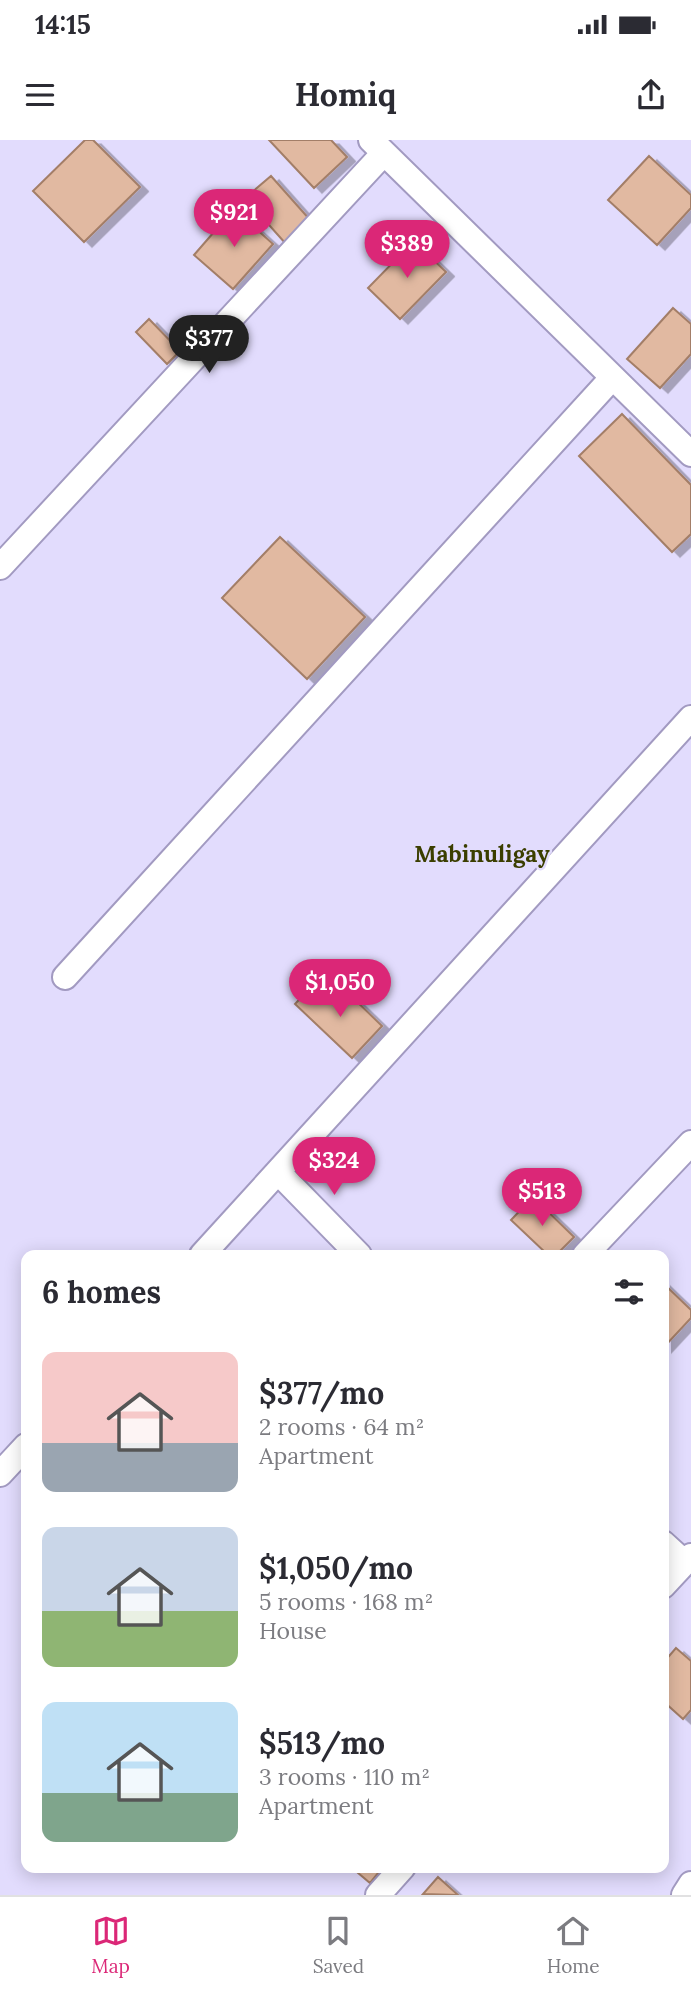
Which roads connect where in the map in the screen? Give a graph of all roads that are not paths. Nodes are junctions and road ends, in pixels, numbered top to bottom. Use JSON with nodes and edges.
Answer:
{"nodes":[{"id":1,"x":378,"y":146,"type":"edge"},
{"id":2,"x":612,"y":378,"type":"junction"},
{"id":3,"x":691,"y":454,"type":"edge"},
{"id":4,"x":0,"y":567,"type":"edge"},
{"id":5,"x":691,"y":718,"type":"edge"},
{"id":6,"x":65,"y":977,"type":"dead end"},
{"id":7,"x":691,"y":1143,"type":"edge"},
{"id":8,"x":278,"y":1172,"type":"junction"},
{"id":9,"x":207,"y":1250,"type":"edge"},
{"id":10,"x":354,"y":1250,"type":"edge"},
{"id":11,"x":590,"y":1250,"type":"edge"},
{"id":12,"x":21,"y":1451,"type":"edge"},
{"id":13,"x":0,"y":1474,"type":"edge"},
{"id":14,"x":669,"y":1547,"type":"edge"},
{"id":15,"x":688,"y":1559,"type":"edge"},
{"id":16,"x":669,"y":1580,"type":"edge"},
{"id":17,"x":398,"y":1873,"type":"edge"},
{"id":18,"x":691,"y":1884,"type":"edge"},
{"id":19,"x":378,"y":1895,"type":"edge"},
{"id":20,"x":684,"y":1895,"type":"edge"}],
"edges":[{"from":1,"to":2,"type":"street"},
{"from":1,"to":4,"type":"street"},
{"from":2,"to":3,"type":"street"},
{"from":2,"to":6,"type":"street"},
{"from":5,"to":8,"type":"street"},
{"from":7,"to":11,"type":"street"},
{"from":8,"to":9,"type":"street"},
{"from":8,"to":10,"type":"street"},
{"from":12,"to":13,"type":"street"},
{"from":14,"to":15,"type":"street"},
{"from":15,"to":16,"type":"street"},
{"from":17,"to":19,"type":"street"},
{"from":18,"to":20,"type":"street"}]}
